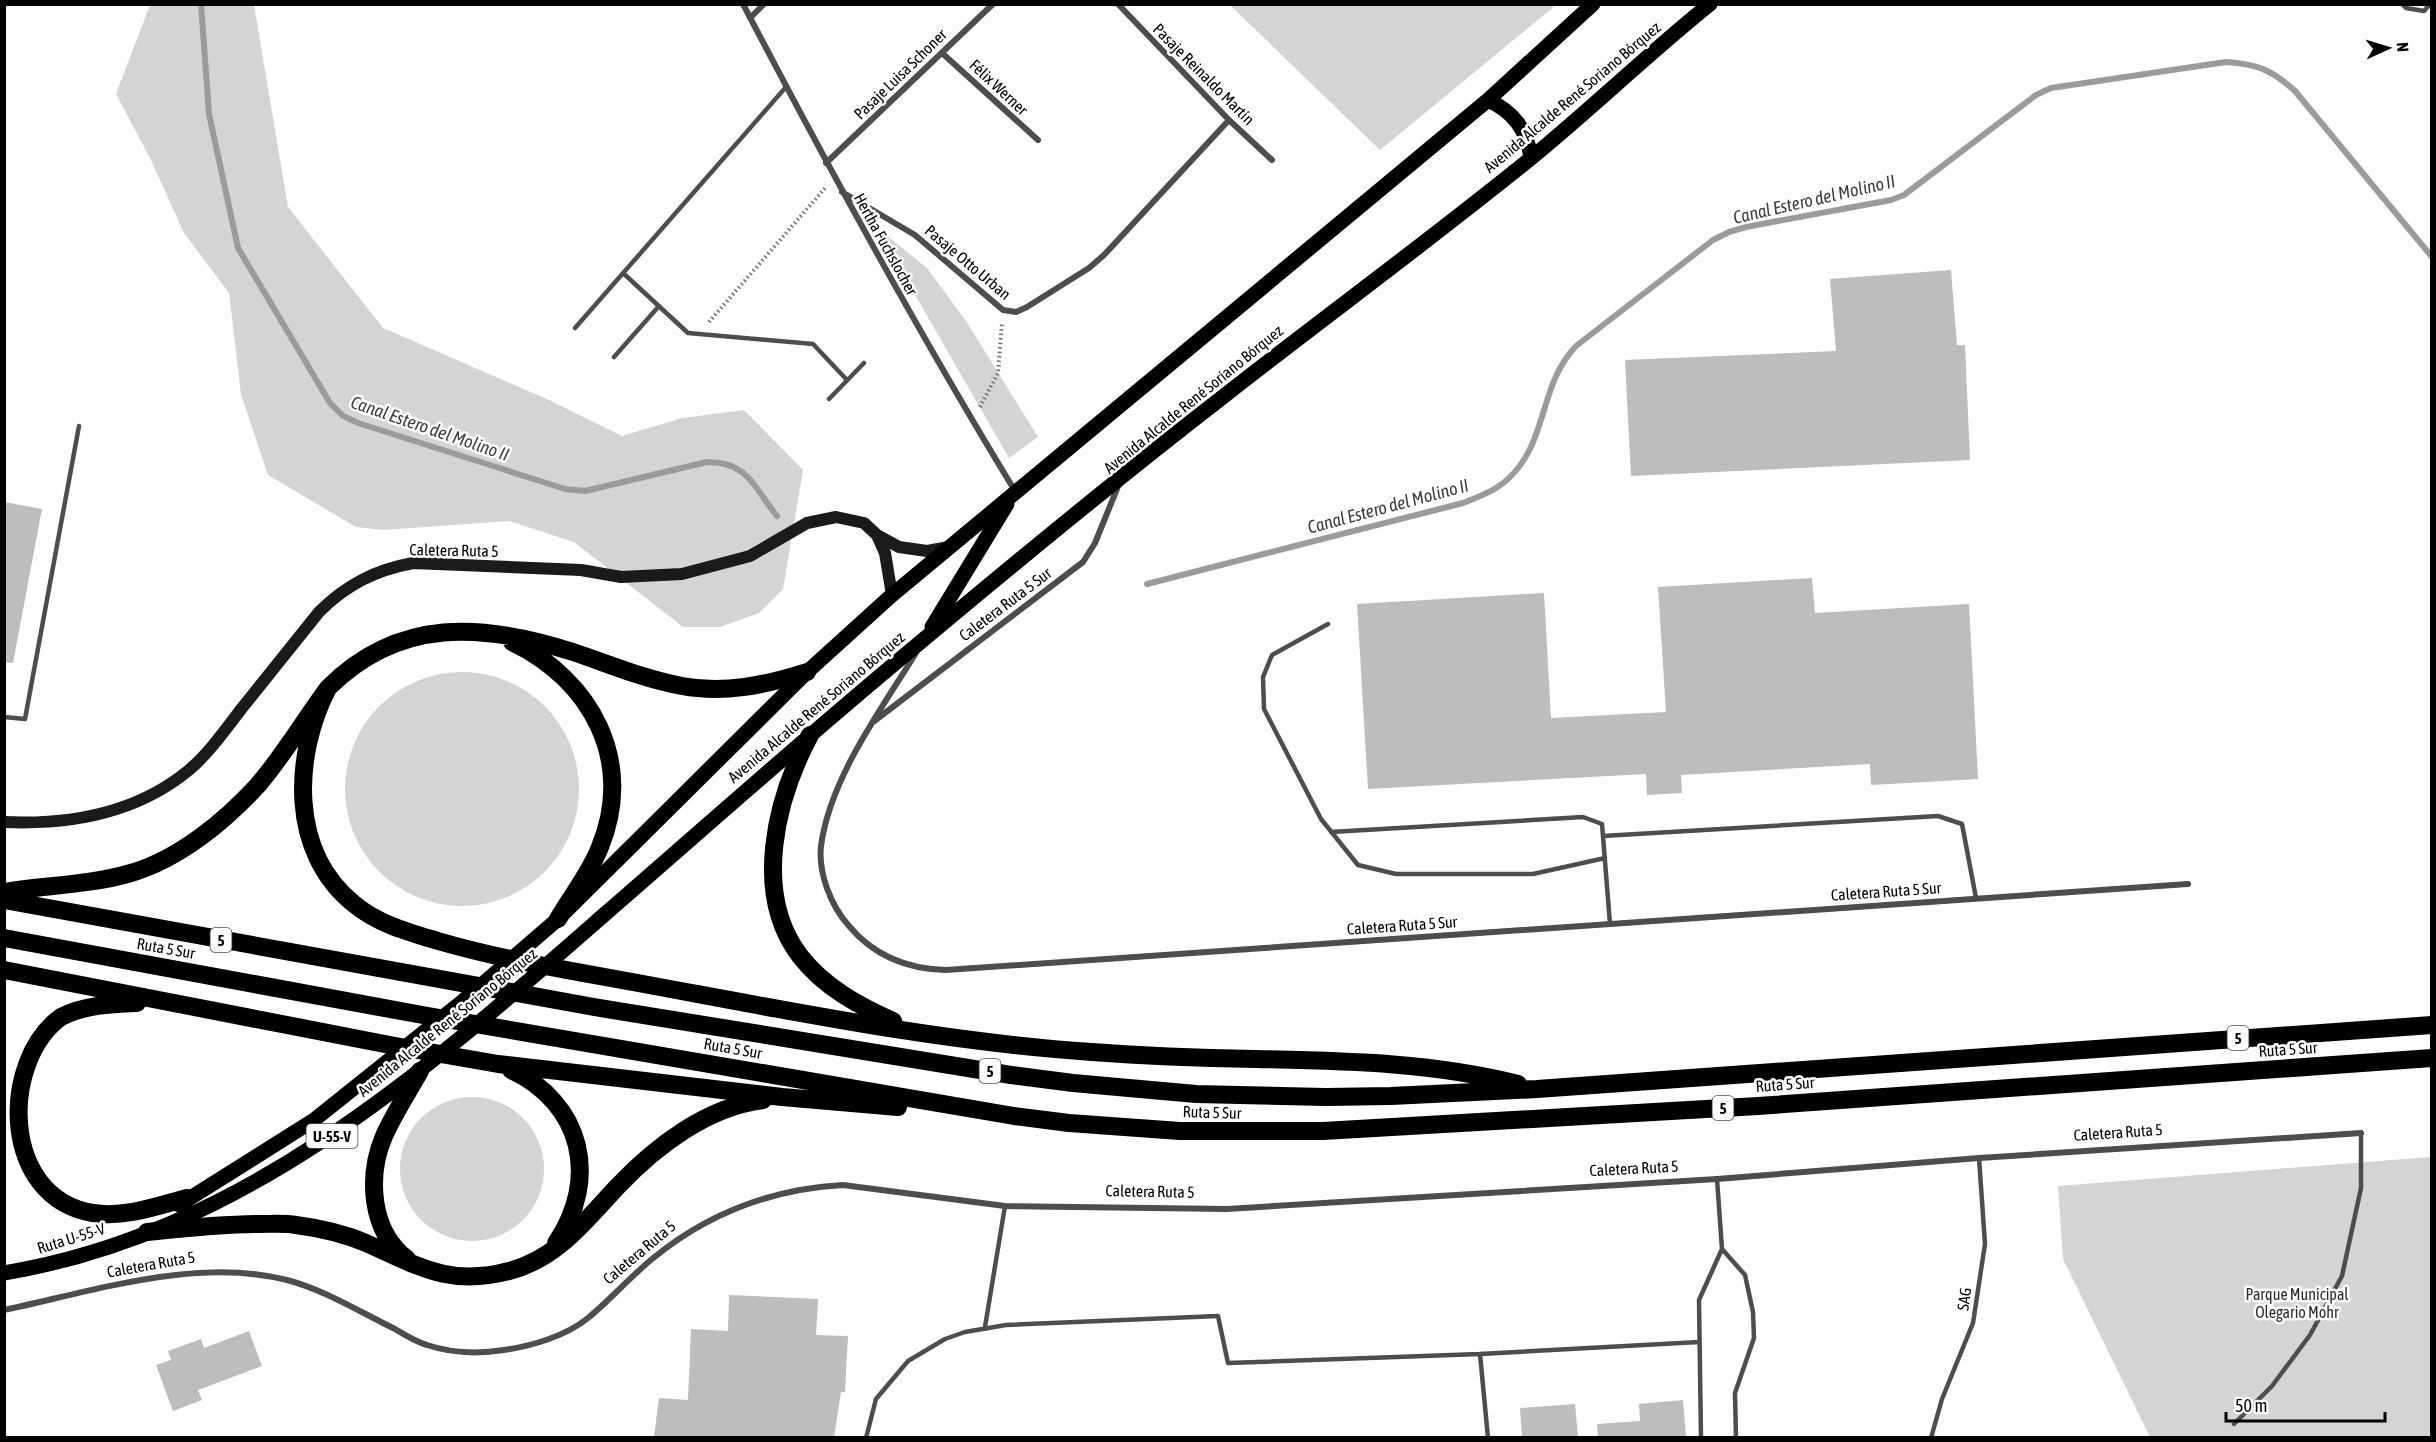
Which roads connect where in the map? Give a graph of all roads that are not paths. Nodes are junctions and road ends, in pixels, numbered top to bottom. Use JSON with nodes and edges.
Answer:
{"nodes":[{"id":1,"x":743,"y":4,"type":"edge"},
{"id":2,"x":764,"y":4,"type":"edge"},
{"id":3,"x":993,"y":4,"type":"edge"},
{"id":4,"x":1119,"y":4,"type":"edge"},
{"id":5,"x":1593,"y":4,"type":"edge"},
{"id":6,"x":2402,"y":4,"type":"edge"},
{"id":7,"x":2430,"y":4,"type":"edge"},
{"id":8,"x":1705,"y":6,"type":"edge"},
{"id":9,"x":750,"y":18,"type":"junction"},
{"id":10,"x":942,"y":53,"type":"junction"},
{"id":11,"x":786,"y":87,"type":"junction"},
{"id":12,"x":1488,"y":100,"type":"junction"},
{"id":13,"x":1229,"y":120,"type":"junction"},
{"id":14,"x":1038,"y":140,"type":"dead end"},
{"id":15,"x":1531,"y":158,"type":"junction"},
{"id":16,"x":1272,"y":160,"type":"dead end"},
{"id":17,"x":826,"y":163,"type":"junction"},
{"id":18,"x":842,"y":192,"type":"junction"},
{"id":19,"x":623,"y":273,"type":"junction"},
{"id":20,"x":658,"y":306,"type":"junction"},
{"id":21,"x":575,"y":328,"type":"dead end"},
{"id":22,"x":614,"y":357,"type":"dead end"},
{"id":23,"x":864,"y":363,"type":"dead end"},
{"id":24,"x":847,"y":380,"type":"junction"},
{"id":25,"x":829,"y":399,"type":"dead end"},
{"id":26,"x":79,"y":426,"type":"dead end"},
{"id":27,"x":1121,"y":479,"type":"junction"},
{"id":28,"x":1015,"y":492,"type":"junction"},
{"id":29,"x":877,"y":535,"type":"junction"},
{"id":30,"x":949,"y":547,"type":"junction"},
{"id":31,"x":892,"y":595,"type":"junction"},
{"id":32,"x":1328,"y":624,"type":"dead end"},
{"id":33,"x":485,"y":632,"type":"junction"},
{"id":34,"x":925,"y":638,"type":"junction"},
{"id":35,"x":807,"y":672,"type":"junction"},
{"id":36,"x":328,"y":688,"type":"junction"},
{"id":37,"x":4,"y":717,"type":"edge"},
{"id":38,"x":870,"y":724,"type":"junction"},
{"id":39,"x":810,"y":735,"type":"junction"},
{"id":40,"x":4,"y":822,"type":"edge"},
{"id":41,"x":1331,"y":832,"type":"junction"},
{"id":42,"x":1603,"y":836,"type":"junction"},
{"id":43,"x":1605,"y":858,"type":"junction"},
{"id":44,"x":2188,"y":884,"type":"dead end"},
{"id":45,"x":4,"y":892,"type":"edge"},
{"id":46,"x":1976,"y":898,"type":"junction"},
{"id":47,"x":4,"y":900,"type":"edge"},
{"id":48,"x":558,"y":919,"type":"junction"},
{"id":49,"x":1610,"y":924,"type":"junction"},
{"id":50,"x":4,"y":938,"type":"edge"},
{"id":51,"x":4,"y":970,"type":"edge"},
{"id":52,"x":164,"y":1002,"type":"junction"},
{"id":53,"x":2432,"y":1024,"type":"edge"},
{"id":54,"x":917,"y":1032,"type":"junction"},
{"id":55,"x":2432,"y":1058,"type":"edge"},
{"id":56,"x":505,"y":1067,"type":"junction"},
{"id":57,"x":420,"y":1071,"type":"junction"},
{"id":58,"x":1537,"y":1089,"type":"junction"},
{"id":59,"x":782,"y":1097,"type":"junction"},
{"id":60,"x":1014,"y":1116,"type":"junction"},
{"id":61,"x":2361,"y":1133,"type":"joint"},
{"id":62,"x":1979,"y":1158,"type":"junction"},
{"id":63,"x":1717,"y":1179,"type":"junction"},
{"id":64,"x":187,"y":1198,"type":"junction"},
{"id":65,"x":1005,"y":1206,"type":"junction"},
{"id":66,"x":147,"y":1232,"type":"junction"},
{"id":67,"x":1722,"y":1250,"type":"junction"},
{"id":68,"x":544,"y":1258,"type":"junction"},
{"id":69,"x":418,"y":1268,"type":"junction"},
{"id":70,"x":4,"y":1273,"type":"edge"},
{"id":71,"x":4,"y":1310,"type":"edge"},
{"id":72,"x":985,"y":1327,"type":"junction"},
{"id":73,"x":1699,"y":1342,"type":"junction"},
{"id":74,"x":1480,"y":1354,"type":"junction"},
{"id":75,"x":2234,"y":1425,"type":"dead end"},
{"id":76,"x":866,"y":1437,"type":"edge"},
{"id":77,"x":1488,"y":1437,"type":"edge"},
{"id":78,"x":1701,"y":1437,"type":"edge"},
{"id":79,"x":1736,"y":1437,"type":"edge"},
{"id":80,"x":1931,"y":1437,"type":"edge"}],
"edges":[{"from":1,"to":9,"type":"street","name":"Hertha Fuchslocher"},
{"from":2,"to":9,"type":"street"},
{"from":3,"to":10,"type":"street","name":"Pasaje Luisa Schoner"},
{"from":4,"to":13,"type":"street","name":"Pasaje Reinaldo Martín"},
{"from":5,"to":12,"type":"main road","name":"Avenida Alcalde René Soriano Bórquez"},
{"from":6,"to":7,"type":"lane"},
{"from":8,"to":15,"type":"main road","name":"Avenida Alcalde René Soriano Bórquez"},
{"from":9,"to":11,"type":"street","name":"Hertha Fuchslocher"},
{"from":10,"to":14,"type":"street","name":"Félix Werner"},
{"from":10,"to":17,"type":"street","name":"Pasaje Luisa Schoner"},
{"from":11,"to":17,"type":"street","name":"Hertha Fuchslocher"},
{"from":11,"to":19,"type":"lane"},
{"from":12,"to":15,"type":"main road"},
{"from":12,"to":28,"type":"main road","name":"Avenida Alcalde René Soriano Bórquez"},
{"from":13,"to":16,"type":"street","name":"Pasaje Reinaldo Martín"},
{"from":13,"to":18,"type":"street","name":"Pasaje Otto Urban"},
{"from":15,"to":27,"type":"main road","name":"Avenida Alcalde René Soriano Bórquez"},
{"from":17,"to":18,"type":"street","name":"Hertha Fuchslocher"},
{"from":18,"to":28,"type":"street","name":"Hertha Fuchslocher"},
{"from":19,"to":20,"type":"lane"},
{"from":19,"to":21,"type":"lane"},
{"from":20,"to":22,"type":"lane"},
{"from":20,"to":24,"type":"lane"},
{"from":23,"to":24,"type":"lane"},
{"from":24,"to":25,"type":"lane"},
{"from":26,"to":37,"type":"lane"},
{"from":27,"to":34,"type":"main road","name":"Avenida Alcalde René Soriano Bórquez"},
{"from":27,"to":38,"type":"street","name":"Caletera Ruta 5 Sur"},
{"from":28,"to":30,"type":"main road","name":"Avenida Alcalde René Soriano Bórquez"},
{"from":28,"to":34,"type":"main road"},
{"from":29,"to":30,"type":"street","name":"Caletera Ruta 5"},
{"from":29,"to":31,"type":"street"},
{"from":29,"to":40,"type":"street","name":"Caletera Ruta 5"},
{"from":30,"to":31,"type":"main road","name":"Avenida Alcalde René Soriano Bórquez"},
{"from":31,"to":35,"type":"main road","name":"Avenida Alcalde René Soriano Bórquez"},
{"from":32,"to":41,"type":"lane"},
{"from":33,"to":35,"type":"highway"},
{"from":33,"to":36,"type":"highway"},
{"from":33,"to":48,"type":"highway"},
{"from":34,"to":38,"type":"street","name":"Caletera Ruta 5 Sur"},
{"from":34,"to":39,"type":"main road","name":"Avenida Alcalde René Soriano Bórquez"},
{"from":35,"to":48,"type":"main road","name":"Avenida Alcalde René Soriano Bórquez"},
{"from":36,"to":45,"type":"highway"},
{"from":36,"to":54,"type":"highway"},
{"from":38,"to":49,"type":"street","name":"Caletera Ruta 5 Sur"},
{"from":39,"to":54,"type":"highway"},
{"from":39,"to":57,"type":"main road","name":"Avenida Alcalde René Soriano Bórquez","number":"U-55-V"},
{"from":41,"to":42,"type":"lane"},
{"from":41,"to":43,"type":"lane"},
{"from":42,"to":43,"type":"lane"},
{"from":42,"to":46,"type":"lane"},
{"from":43,"to":49,"type":"lane"},
{"from":44,"to":46,"type":"street","name":"Caletera Ruta 5 Sur"},
{"from":46,"to":49,"type":"street","name":"Caletera Ruta 5 Sur"},
{"from":47,"to":58,"type":"highway","name":"Ruta 5 Sur","number":"5"},
{"from":48,"to":64,"type":"main road","name":"Avenida Alcalde René Soriano Bórquez","number":"U-55-V"},
{"from":50,"to":60,"type":"highway","name":"Ruta 5 Sur","number":"5"},
{"from":51,"to":52,"type":"highway"},
{"from":52,"to":56,"type":"highway"},
{"from":52,"to":64,"type":"highway"},
{"from":53,"to":58,"type":"highway","name":"Ruta 5 Sur","number":"5"},
{"from":54,"to":58,"type":"highway"},
{"from":55,"to":60,"type":"highway","name":"Ruta 5 Sur","number":"5"},
{"from":56,"to":59,"type":"highway"},
{"from":56,"to":68,"type":"highway"},
{"from":57,"to":66,"type":"main road","name":"Avenida Alcalde René Soriano Bórquez","number":"U-55-V"},
{"from":57,"to":69,"type":"highway"},
{"from":59,"to":60,"type":"highway"},
{"from":59,"to":68,"type":"highway"},
{"from":61,"to":62,"type":"street","name":"Caletera Ruta 5"},
{"from":61,"to":75,"type":"lane"},
{"from":62,"to":63,"type":"street","name":"Caletera Ruta 5"},
{"from":62,"to":80,"type":"lane","name":"SAG"},
{"from":63,"to":65,"type":"street","name":"Caletera Ruta 5"},
{"from":63,"to":67,"type":"lane"},
{"from":64,"to":66,"type":"main road","name":"Avenida Alcalde René Soriano Bórquez","number":"U-55-V"},
{"from":65,"to":71,"type":"street","name":"Caletera Ruta 5"},
{"from":65,"to":72,"type":"lane"},
{"from":66,"to":69,"type":"highway"},
{"from":66,"to":70,"type":"main road","name":"Ruta U-55-V","number":"U-55-V"},
{"from":67,"to":73,"type":"lane"},
{"from":67,"to":79,"type":"lane"},
{"from":68,"to":69,"type":"highway"},
{"from":72,"to":74,"type":"lane"},
{"from":72,"to":76,"type":"lane"},
{"from":73,"to":74,"type":"lane"},
{"from":73,"to":78,"type":"lane"},
{"from":74,"to":77,"type":"lane"}]}
